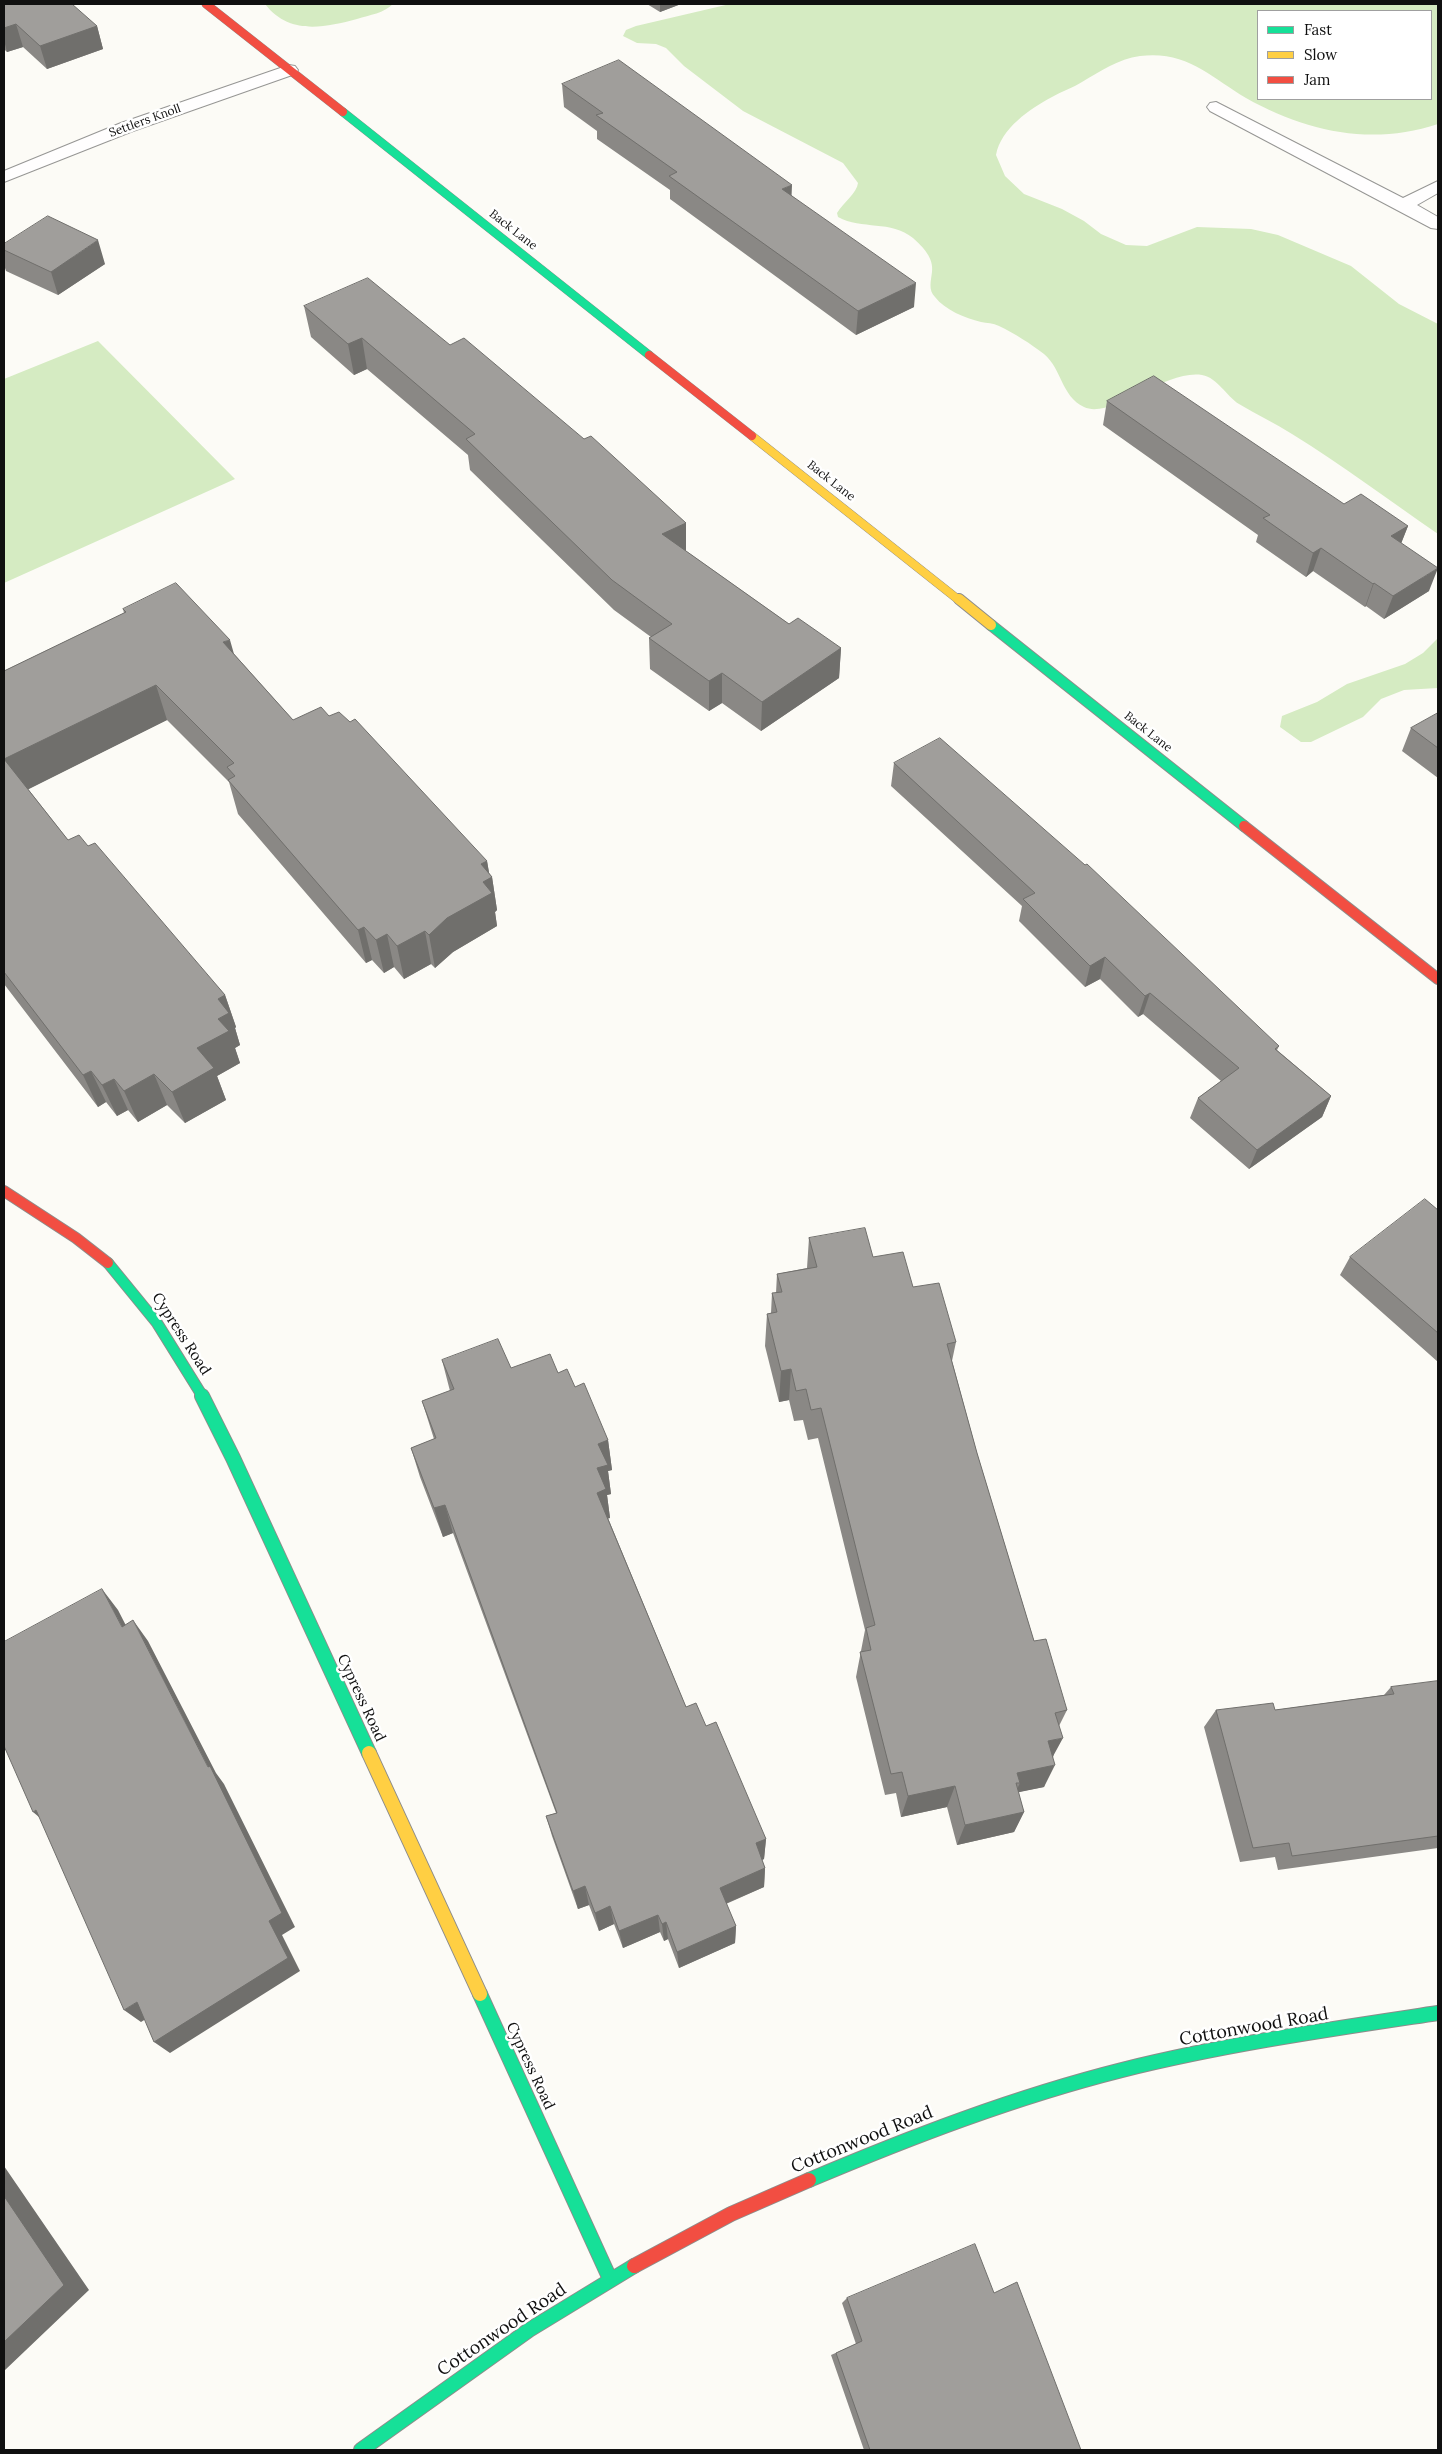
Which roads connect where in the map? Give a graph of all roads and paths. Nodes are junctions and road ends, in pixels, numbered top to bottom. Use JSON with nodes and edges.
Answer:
{"nodes":[{"id":1,"x":206,"y":4,"type":"edge"},
{"id":2,"x":289,"y":70,"type":"junction"},
{"id":3,"x":1216,"y":107,"type":"dead end"},
{"id":4,"x":4,"y":177,"type":"edge"},
{"id":5,"x":1438,"y":186,"type":"edge"},
{"id":6,"x":1404,"y":206,"type":"junction"},
{"id":7,"x":1438,"y":224,"type":"edge"},
{"id":8,"x":1438,"y":979,"type":"edge"},
{"id":9,"x":4,"y":1191,"type":"edge"},
{"id":10,"x":1438,"y":2013,"type":"edge"},
{"id":11,"x":610,"y":2279,"type":"junction"},
{"id":12,"x":361,"y":2450,"type":"edge"}],
"edges":[{"from":1,"to":2,"type":"street","name":"Back Lane"},
{"from":2,"to":4,"type":"street","name":"Settlers Knoll"},
{"from":2,"to":8,"type":"street","name":"Back Lane"},
{"from":3,"to":6,"type":"street"},
{"from":5,"to":6,"type":"street"},
{"from":6,"to":7,"type":"street"},
{"from":9,"to":11,"type":"street","name":"Cypress Road"},
{"from":10,"to":11,"type":"street","name":"Cottonwood Road"},
{"from":11,"to":12,"type":"street","name":"Cottonwood Road"}]}
